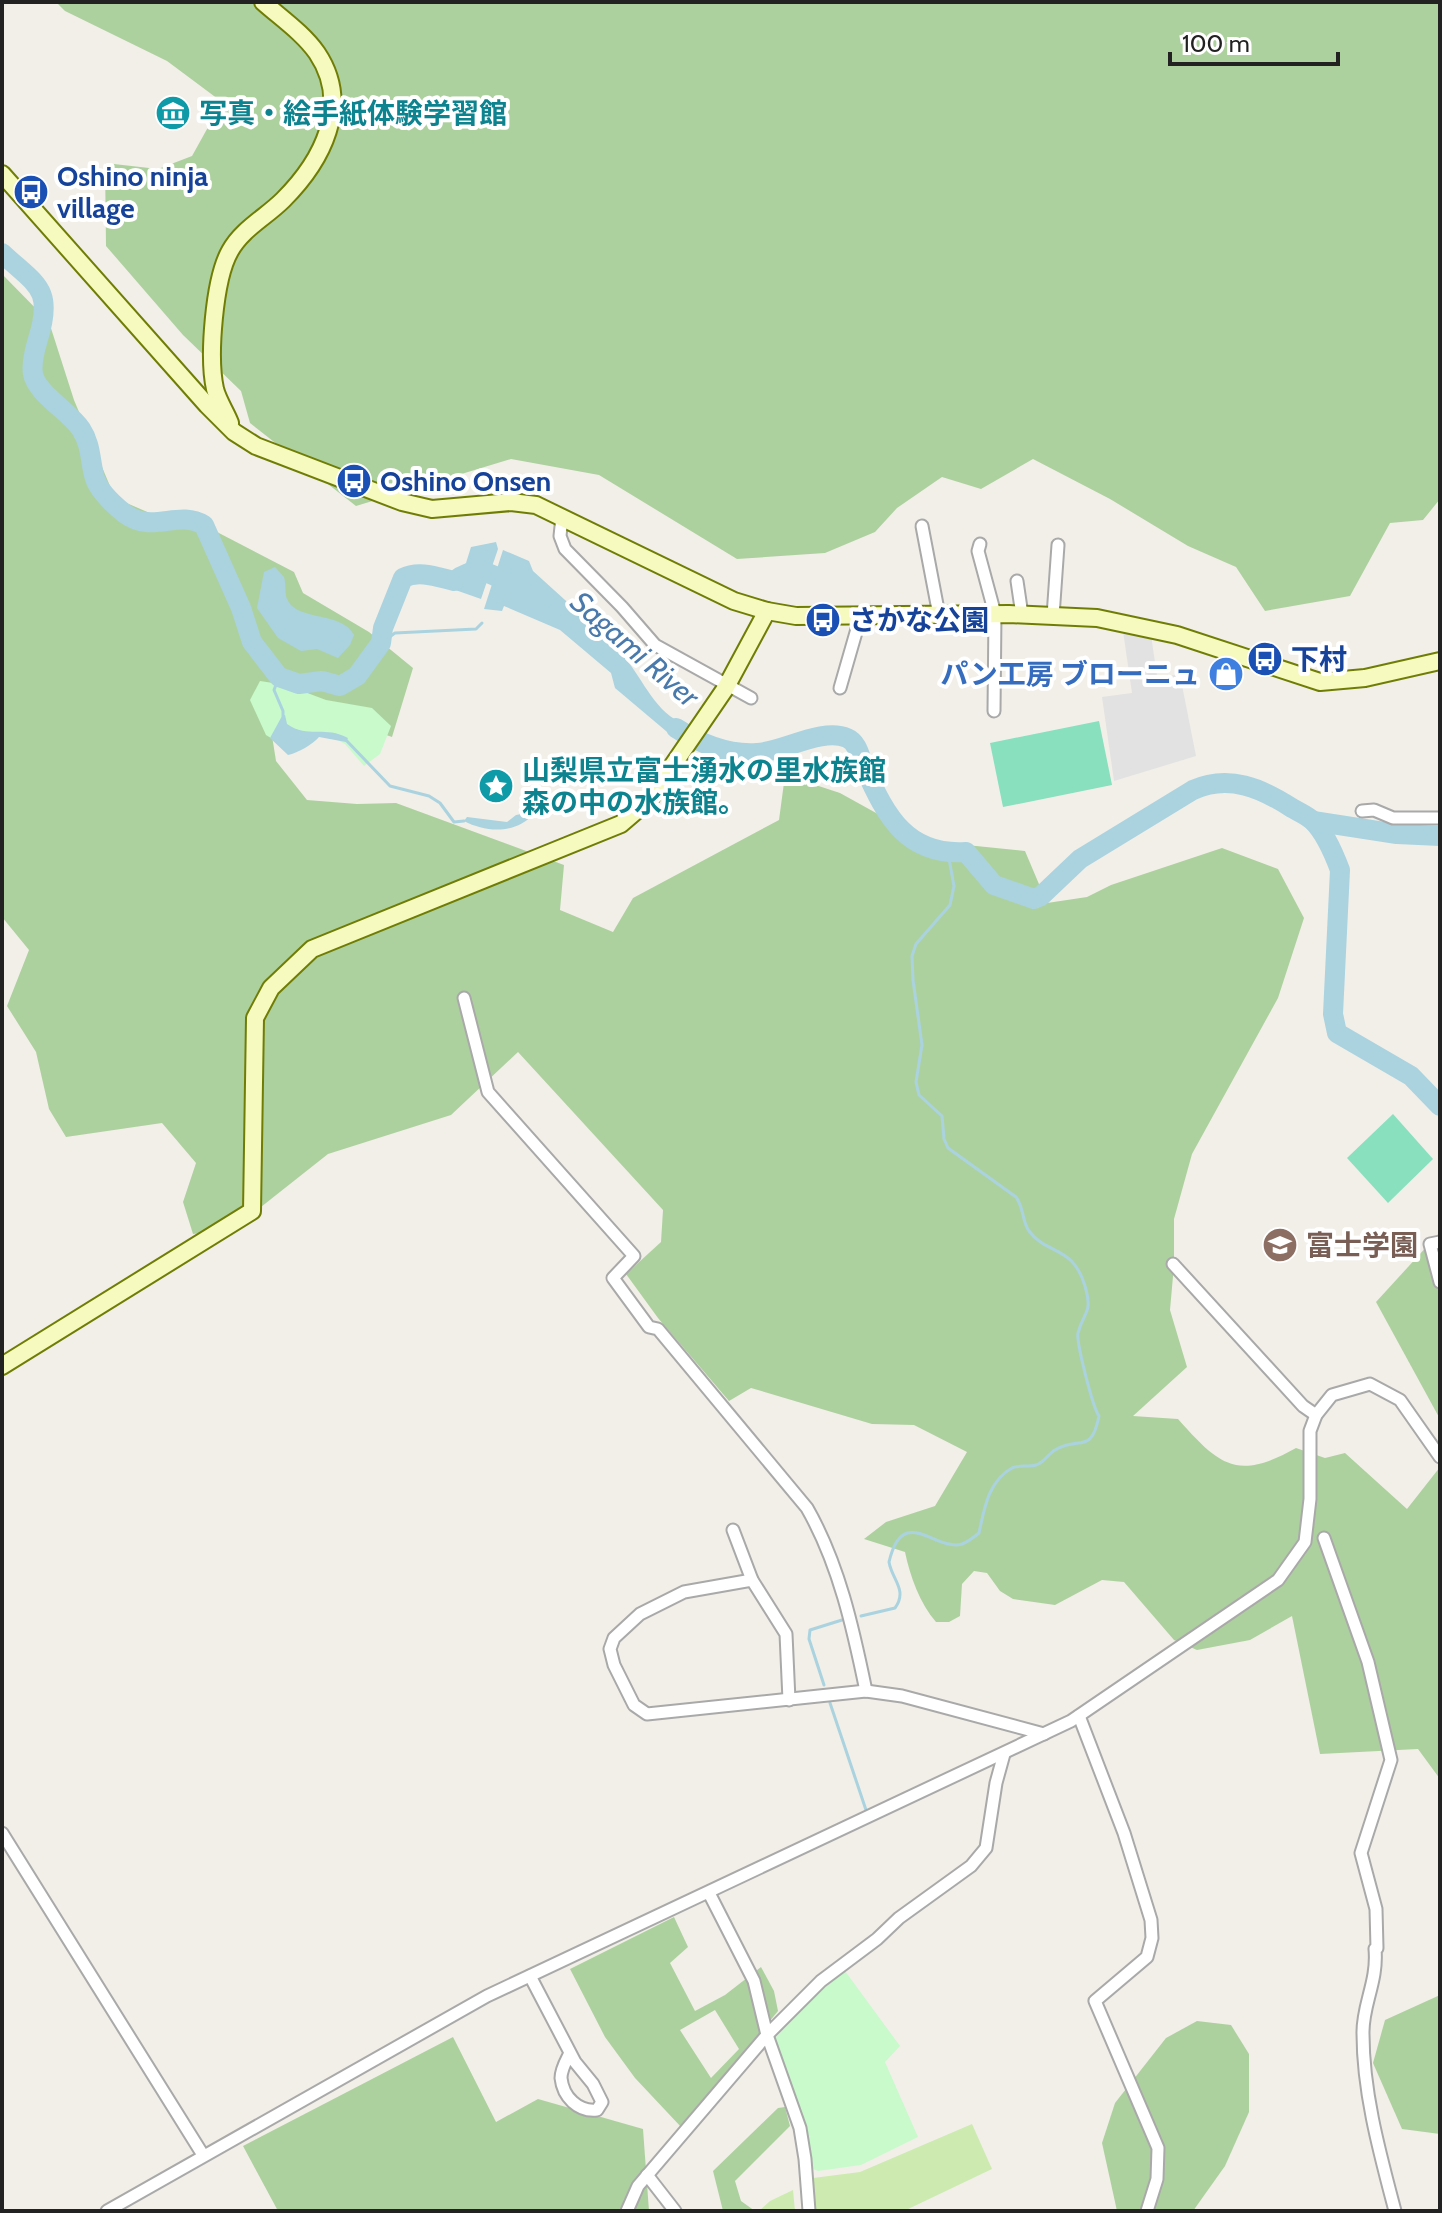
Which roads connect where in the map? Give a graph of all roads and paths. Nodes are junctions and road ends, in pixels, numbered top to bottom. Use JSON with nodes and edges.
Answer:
{"nodes":[{"id":1,"x":263,"y":2,"type":"edge"},
{"id":2,"x":2,"y":174,"type":"edge"},
{"id":3,"x":234,"y":432,"type":"junction"},
{"id":4,"x":562,"y":517,"type":"junction"},
{"id":5,"x":922,"y":526,"type":"dead end"},
{"id":6,"x":980,"y":544,"type":"dead end"},
{"id":7,"x":1058,"y":545,"type":"dead end"},
{"id":8,"x":1017,"y":581,"type":"dead end"},
{"id":9,"x":767,"y":611,"type":"junction"},
{"id":10,"x":995,"y":614,"type":"junction"},
{"id":11,"x":861,"y":615,"type":"junction"},
{"id":12,"x":939,"y":615,"type":"junction"},
{"id":13,"x":1022,"y":615,"type":"junction"},
{"id":14,"x":1053,"y":616,"type":"junction"},
{"id":15,"x":1440,"y":661,"type":"edge"},
{"id":16,"x":726,"y":687,"type":"junction"},
{"id":17,"x":840,"y":688,"type":"dead end"},
{"id":18,"x":751,"y":698,"type":"dead end"},
{"id":19,"x":994,"y":711,"type":"dead end"},
{"id":20,"x":1362,"y":811,"type":"dead end"},
{"id":21,"x":1440,"y":818,"type":"edge"},
{"id":22,"x":464,"y":998,"type":"dead end"},
{"id":23,"x":1440,"y":1242,"type":"edge"},
{"id":24,"x":1173,"y":1264,"type":"dead end"},
{"id":25,"x":1440,"y":1282,"type":"edge"},
{"id":26,"x":2,"y":1366,"type":"edge"},
{"id":27,"x":1316,"y":1415,"type":"junction"},
{"id":28,"x":1440,"y":1457,"type":"edge"},
{"id":29,"x":733,"y":1530,"type":"dead end"},
{"id":30,"x":1324,"y":1538,"type":"dead end"},
{"id":31,"x":752,"y":1580,"type":"junction"},
{"id":32,"x":866,"y":1691,"type":"junction"},
{"id":33,"x":789,"y":1700,"type":"junction"},
{"id":34,"x":1079,"y":1716,"type":"junction"},
{"id":35,"x":1044,"y":1734,"type":"junction"},
{"id":36,"x":1004,"y":1754,"type":"junction"},
{"id":37,"x":2,"y":1833,"type":"edge"},
{"id":38,"x":709,"y":1893,"type":"junction"},
{"id":39,"x":530,"y":1976,"type":"junction"},
{"id":40,"x":767,"y":2035,"type":"junction"},
{"id":41,"x":570,"y":2053,"type":"junction"},
{"id":42,"x":203,"y":2155,"type":"junction"},
{"id":43,"x":647,"y":2175,"type":"junction"},
{"id":44,"x":107,"y":2211,"type":"edge"},
{"id":45,"x":627,"y":2211,"type":"edge"},
{"id":46,"x":675,"y":2211,"type":"edge"},
{"id":47,"x":809,"y":2211,"type":"edge"},
{"id":48,"x":1147,"y":2211,"type":"edge"},
{"id":49,"x":1395,"y":2211,"type":"edge"}],
"edges":[{"from":1,"to":3,"type":"street"},
{"from":2,"to":3,"type":"street"},
{"from":3,"to":4,"type":"street"},
{"from":4,"to":9,"type":"street"},
{"from":4,"to":16,"type":"street"},
{"from":5,"to":12,"type":"street"},
{"from":6,"to":10,"type":"street"},
{"from":7,"to":14,"type":"street"},
{"from":8,"to":13,"type":"street"},
{"from":9,"to":11,"type":"street"},
{"from":9,"to":16,"type":"street"},
{"from":10,"to":12,"type":"street"},
{"from":10,"to":13,"type":"street"},
{"from":10,"to":19,"type":"street"},
{"from":11,"to":12,"type":"street"},
{"from":11,"to":17,"type":"street"},
{"from":13,"to":14,"type":"street"},
{"from":14,"to":15,"type":"street"},
{"from":16,"to":18,"type":"street"},
{"from":16,"to":26,"type":"street"},
{"from":20,"to":21,"type":"street"},
{"from":22,"to":32,"type":"street"},
{"from":23,"to":25,"type":"street"},
{"from":24,"to":27,"type":"street"},
{"from":27,"to":28,"type":"street"},
{"from":27,"to":34,"type":"street"},
{"from":29,"to":31,"type":"street"},
{"from":30,"to":49,"type":"street"},
{"from":31,"to":33,"type":"street"},
{"from":31,"to":33,"type":"street"},
{"from":32,"to":33,"type":"street"},
{"from":32,"to":35,"type":"street"},
{"from":34,"to":35,"type":"street"},
{"from":34,"to":48,"type":"street"},
{"from":35,"to":36,"type":"street"},
{"from":36,"to":38,"type":"street"},
{"from":36,"to":40,"type":"street"},
{"from":37,"to":42,"type":"street"},
{"from":38,"to":39,"type":"street"},
{"from":38,"to":40,"type":"street"},
{"from":39,"to":41,"type":"street"},
{"from":39,"to":42,"type":"street"},
{"from":40,"to":43,"type":"street"},
{"from":40,"to":47,"type":"street"},
{"from":41,"to":41,"type":"street"},
{"from":42,"to":44,"type":"street"},
{"from":43,"to":45,"type":"street"},
{"from":43,"to":46,"type":"street"}]}
